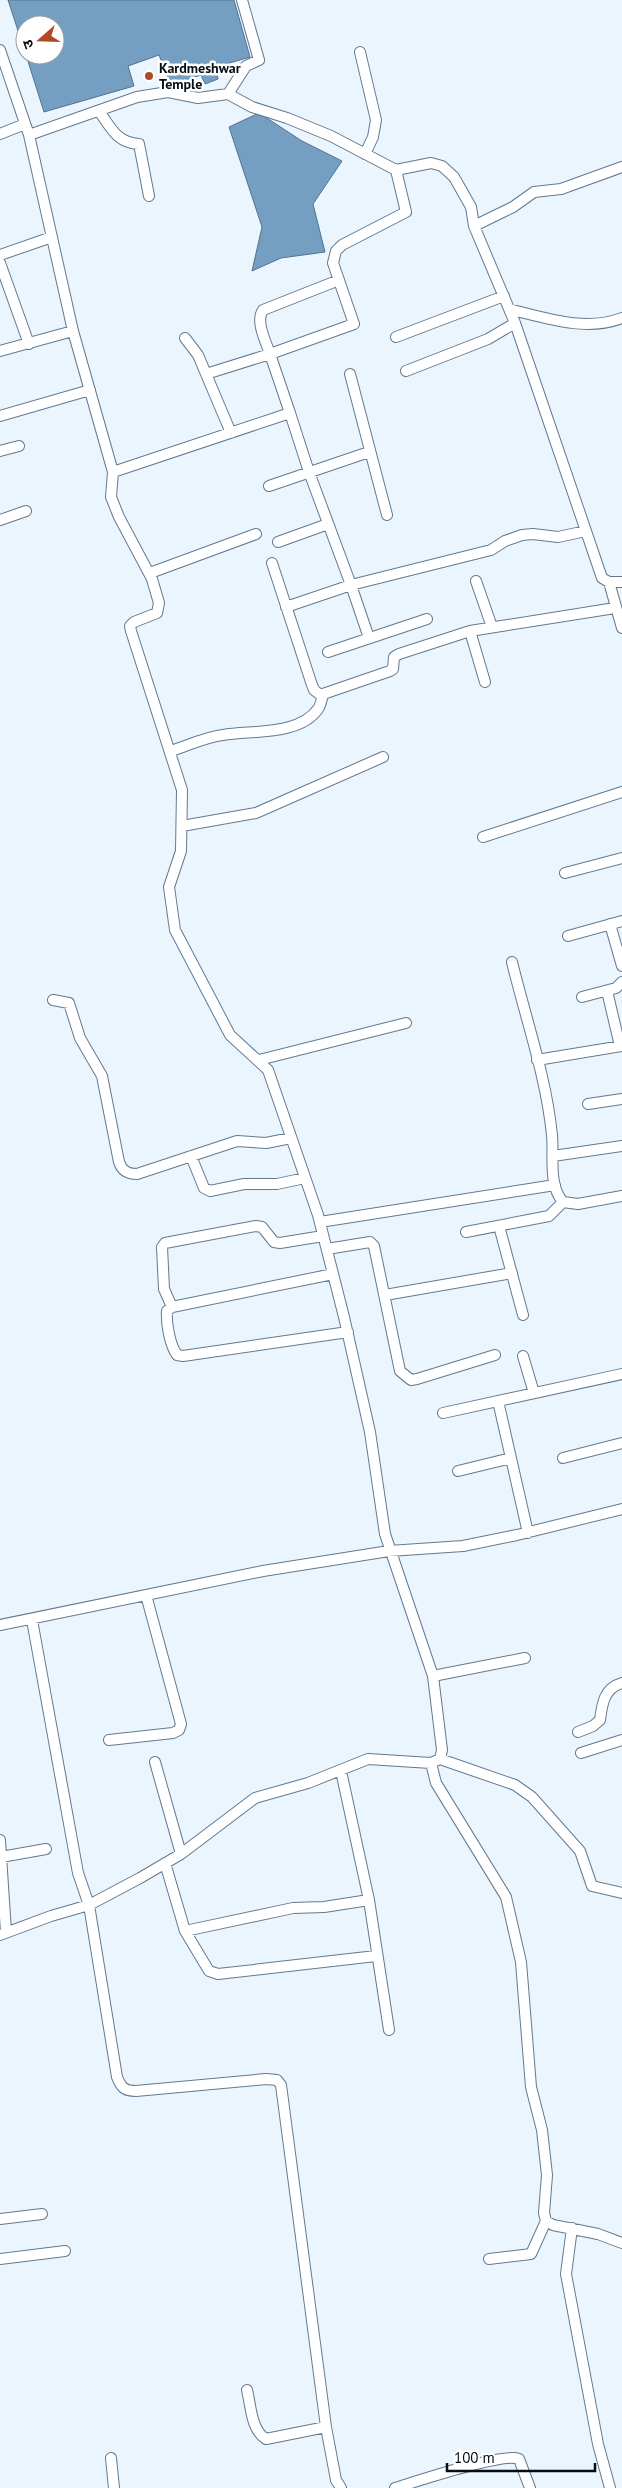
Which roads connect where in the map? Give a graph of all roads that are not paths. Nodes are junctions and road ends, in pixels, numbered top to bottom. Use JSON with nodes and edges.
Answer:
{"nodes":[{"id":1,"x":242,"y":0,"type":"edge"},
{"id":2,"x":0,"y":50,"type":"edge"},
{"id":3,"x":360,"y":52,"type":"dead end"},
{"id":4,"x":228,"y":94,"type":"junction"},
{"id":5,"x":99,"y":111,"type":"junction"},
{"id":6,"x":25,"y":124,"type":"junction"},
{"id":7,"x":0,"y":134,"type":"edge"},
{"id":8,"x":29,"y":136,"type":"junction"},
{"id":9,"x":365,"y":154,"type":"junction"},
{"id":10,"x":622,"y":166,"type":"edge"},
{"id":11,"x":396,"y":170,"type":"junction"},
{"id":12,"x":149,"y":196,"type":"dead end"},
{"id":13,"x":474,"y":226,"type":"junction"},
{"id":14,"x":52,"y":238,"type":"junction"},
{"id":15,"x":0,"y":255,"type":"edge"},
{"id":16,"x":0,"y":263,"type":"edge"},
{"id":17,"x":340,"y":280,"type":"junction"},
{"id":18,"x":504,"y":296,"type":"junction"},
{"id":19,"x":510,"y":309,"type":"junction"},
{"id":20,"x":622,"y":318,"type":"edge"},
{"id":21,"x":515,"y":323,"type":"junction"},
{"id":22,"x":73,"y":332,"type":"junction"},
{"id":23,"x":185,"y":338,"type":"dead end"},
{"id":24,"x":396,"y":338,"type":"dead end"},
{"id":25,"x":29,"y":344,"type":"junction"},
{"id":26,"x":0,"y":351,"type":"edge"},
{"id":27,"x":270,"y":354,"type":"junction"},
{"id":28,"x":406,"y":371,"type":"dead end"},
{"id":29,"x":206,"y":374,"type":"junction"},
{"id":30,"x":350,"y":374,"type":"dead end"},
{"id":31,"x":90,"y":390,"type":"junction"},
{"id":32,"x":290,"y":413,"type":"junction"},
{"id":33,"x":0,"y":416,"type":"edge"},
{"id":34,"x":231,"y":433,"type":"junction"},
{"id":35,"x":19,"y":446,"type":"dead end"},
{"id":36,"x":0,"y":451,"type":"edge"},
{"id":37,"x":369,"y":452,"type":"junction"},
{"id":38,"x":113,"y":472,"type":"junction"},
{"id":39,"x":309,"y":472,"type":"junction"},
{"id":40,"x":269,"y":486,"type":"dead end"},
{"id":41,"x":26,"y":511,"type":"dead end"},
{"id":42,"x":387,"y":515,"type":"dead end"},
{"id":43,"x":0,"y":520,"type":"edge"},
{"id":44,"x":328,"y":524,"type":"junction"},
{"id":45,"x":586,"y":531,"type":"junction"},
{"id":46,"x":256,"y":534,"type":"dead end"},
{"id":47,"x":278,"y":542,"type":"dead end"},
{"id":48,"x":272,"y":563,"type":"dead end"},
{"id":49,"x":150,"y":573,"type":"junction"},
{"id":50,"x":476,"y":581,"type":"dead end"},
{"id":51,"x":608,"y":582,"type":"junction"},
{"id":52,"x":622,"y":582,"type":"edge"},
{"id":53,"x":351,"y":585,"type":"junction"},
{"id":54,"x":286,"y":607,"type":"junction"},
{"id":55,"x":615,"y":608,"type":"junction"},
{"id":56,"x":427,"y":619,"type":"dead end"},
{"id":57,"x":492,"y":627,"type":"junction"},
{"id":58,"x":622,"y":628,"type":"edge"},
{"id":59,"x":470,"y":631,"type":"junction"},
{"id":60,"x":369,"y":638,"type":"junction"},
{"id":61,"x":328,"y":652,"type":"dead end"},
{"id":62,"x":484,"y":682,"type":"dead end"},
{"id":63,"x":322,"y":696,"type":"junction"},
{"id":64,"x":170,"y":751,"type":"junction"},
{"id":65,"x":383,"y":757,"type":"dead end"},
{"id":66,"x":622,"y":792,"type":"edge"},
{"id":67,"x":182,"y":826,"type":"junction"},
{"id":68,"x":482,"y":837,"type":"dead end"},
{"id":69,"x":622,"y":858,"type":"edge"},
{"id":70,"x":565,"y":873,"type":"dead end"},
{"id":71,"x":622,"y":921,"type":"edge"},
{"id":72,"x":610,"y":924,"type":"junction"},
{"id":73,"x":568,"y":936,"type":"dead end"},
{"id":74,"x":512,"y":962,"type":"dead end"},
{"id":75,"x":622,"y":966,"type":"edge"},
{"id":76,"x":622,"y":982,"type":"edge"},
{"id":77,"x":607,"y":991,"type":"junction"},
{"id":78,"x":582,"y":997,"type":"dead end"},
{"id":79,"x":53,"y":1000,"type":"dead end"},
{"id":80,"x":406,"y":1023,"type":"dead end"},
{"id":81,"x":621,"y":1046,"type":"edge"},
{"id":82,"x":259,"y":1060,"type":"junction"},
{"id":83,"x":537,"y":1060,"type":"junction"},
{"id":84,"x":622,"y":1099,"type":"edge"},
{"id":85,"x":588,"y":1104,"type":"dead end"},
{"id":86,"x":291,"y":1138,"type":"junction"},
{"id":87,"x":622,"y":1146,"type":"edge"},
{"id":88,"x":191,"y":1156,"type":"junction"},
{"id":89,"x":553,"y":1156,"type":"junction"},
{"id":90,"x":305,"y":1178,"type":"junction"},
{"id":91,"x":555,"y":1185,"type":"junction"},
{"id":92,"x":622,"y":1196,"type":"edge"},
{"id":93,"x":563,"y":1202,"type":"junction"},
{"id":94,"x":320,"y":1222,"type":"junction"},
{"id":95,"x":499,"y":1226,"type":"junction"},
{"id":96,"x":466,"y":1232,"type":"dead end"},
{"id":97,"x":323,"y":1236,"type":"junction"},
{"id":98,"x":327,"y":1249,"type":"junction"},
{"id":99,"x":512,"y":1273,"type":"junction"},
{"id":100,"x":333,"y":1274,"type":"junction"},
{"id":101,"x":385,"y":1295,"type":"junction"},
{"id":102,"x":172,"y":1306,"type":"junction"},
{"id":103,"x":523,"y":1315,"type":"dead end"},
{"id":104,"x":348,"y":1332,"type":"junction"},
{"id":105,"x":495,"y":1355,"type":"dead end"},
{"id":106,"x":523,"y":1356,"type":"dead end"},
{"id":107,"x":622,"y":1374,"type":"edge"},
{"id":108,"x":534,"y":1393,"type":"junction"},
{"id":109,"x":498,"y":1401,"type":"junction"},
{"id":110,"x":443,"y":1413,"type":"dead end"},
{"id":111,"x":622,"y":1443,"type":"edge"},
{"id":112,"x":511,"y":1458,"type":"junction"},
{"id":113,"x":563,"y":1458,"type":"dead end"},
{"id":114,"x":458,"y":1471,"type":"dead end"},
{"id":115,"x":622,"y":1509,"type":"edge"},
{"id":116,"x":528,"y":1533,"type":"junction"},
{"id":117,"x":389,"y":1551,"type":"junction"},
{"id":118,"x":146,"y":1595,"type":"junction"},
{"id":119,"x":32,"y":1620,"type":"junction"},
{"id":120,"x":0,"y":1626,"type":"edge"},
{"id":121,"x":524,"y":1658,"type":"dead end"},
{"id":122,"x":433,"y":1676,"type":"junction"},
{"id":123,"x":622,"y":1683,"type":"edge"},
{"id":124,"x":578,"y":1732,"type":"dead end"},
{"id":125,"x":108,"y":1740,"type":"dead end"},
{"id":126,"x":622,"y":1740,"type":"edge"},
{"id":127,"x":581,"y":1753,"type":"dead end"},
{"id":128,"x":435,"y":1761,"type":"junction"},
{"id":129,"x":155,"y":1762,"type":"dead end"},
{"id":130,"x":341,"y":1770,"type":"junction"},
{"id":131,"x":0,"y":1840,"type":"edge"},
{"id":132,"x":46,"y":1849,"type":"dead end"},
{"id":133,"x":180,"y":1854,"type":"junction"},
{"id":134,"x":1,"y":1857,"type":"edge"},
{"id":135,"x":165,"y":1863,"type":"junction"},
{"id":136,"x":622,"y":1893,"type":"edge"},
{"id":137,"x":369,"y":1900,"type":"junction"},
{"id":138,"x":88,"y":1905,"type":"junction"},
{"id":139,"x":185,"y":1931,"type":"junction"},
{"id":140,"x":3,"y":1933,"type":"edge"},
{"id":141,"x":376,"y":1956,"type":"junction"},
{"id":142,"x":389,"y":2030,"type":"dead end"},
{"id":143,"x":42,"y":2214,"type":"dead end"},
{"id":144,"x":0,"y":2219,"type":"edge"},
{"id":145,"x":546,"y":2221,"type":"junction"},
{"id":146,"x":572,"y":2228,"type":"junction"},
{"id":147,"x":622,"y":2244,"type":"edge"},
{"id":148,"x":65,"y":2251,"type":"dead end"},
{"id":149,"x":0,"y":2259,"type":"edge"},
{"id":150,"x":489,"y":2259,"type":"dead end"},
{"id":151,"x":247,"y":2390,"type":"dead end"},
{"id":152,"x":326,"y":2427,"type":"junction"},
{"id":153,"x":111,"y":2458,"type":"dead end"},
{"id":154,"x":114,"y":2488,"type":"edge"},
{"id":155,"x":341,"y":2488,"type":"edge"},
{"id":156,"x":395,"y":2488,"type":"edge"},
{"id":157,"x":530,"y":2488,"type":"edge"},
{"id":158,"x":610,"y":2488,"type":"edge"}],
"edges":[{"from":1,"to":4,"type":"street"},
{"from":2,"to":6,"type":"street"},
{"from":3,"to":9,"type":"street"},
{"from":4,"to":5,"type":"street"},
{"from":4,"to":9,"type":"street"},
{"from":5,"to":8,"type":"street"},
{"from":5,"to":12,"type":"street"},
{"from":6,"to":7,"type":"street"},
{"from":6,"to":8,"type":"street"},
{"from":8,"to":14,"type":"street"},
{"from":9,"to":11,"type":"street"},
{"from":10,"to":13,"type":"street"},
{"from":11,"to":13,"type":"street"},
{"from":11,"to":17,"type":"street"},
{"from":13,"to":18,"type":"street"},
{"from":14,"to":15,"type":"street"},
{"from":14,"to":22,"type":"street"},
{"from":16,"to":25,"type":"street"},
{"from":17,"to":27,"type":"street"},
{"from":17,"to":27,"type":"street"},
{"from":18,"to":19,"type":"street"},
{"from":18,"to":24,"type":"street"},
{"from":19,"to":20,"type":"street"},
{"from":19,"to":21,"type":"street"},
{"from":21,"to":28,"type":"street"},
{"from":21,"to":45,"type":"street"},
{"from":22,"to":25,"type":"street"},
{"from":22,"to":31,"type":"street"},
{"from":23,"to":29,"type":"street"},
{"from":25,"to":26,"type":"street"},
{"from":27,"to":29,"type":"street"},
{"from":27,"to":32,"type":"street"},
{"from":29,"to":34,"type":"street"},
{"from":30,"to":37,"type":"street"},
{"from":31,"to":33,"type":"street"},
{"from":31,"to":38,"type":"street"},
{"from":32,"to":34,"type":"street"},
{"from":32,"to":39,"type":"street"},
{"from":34,"to":38,"type":"street"},
{"from":35,"to":36,"type":"street"},
{"from":37,"to":39,"type":"street"},
{"from":37,"to":42,"type":"street"},
{"from":38,"to":49,"type":"street"},
{"from":39,"to":40,"type":"street"},
{"from":39,"to":44,"type":"street"},
{"from":41,"to":43,"type":"street"},
{"from":44,"to":47,"type":"street"},
{"from":44,"to":53,"type":"street"},
{"from":45,"to":51,"type":"street"},
{"from":45,"to":53,"type":"street"},
{"from":46,"to":49,"type":"street"},
{"from":48,"to":54,"type":"street"},
{"from":49,"to":64,"type":"street"},
{"from":50,"to":57,"type":"street"},
{"from":51,"to":52,"type":"street"},
{"from":51,"to":55,"type":"street"},
{"from":53,"to":54,"type":"street"},
{"from":53,"to":60,"type":"street"},
{"from":54,"to":63,"type":"street"},
{"from":55,"to":57,"type":"street"},
{"from":55,"to":58,"type":"street"},
{"from":56,"to":60,"type":"street"},
{"from":57,"to":59,"type":"street"},
{"from":59,"to":62,"type":"street"},
{"from":59,"to":63,"type":"street"},
{"from":60,"to":61,"type":"street"},
{"from":63,"to":64,"type":"street"},
{"from":64,"to":67,"type":"street"},
{"from":65,"to":67,"type":"street"},
{"from":66,"to":68,"type":"street"},
{"from":67,"to":82,"type":"street"},
{"from":69,"to":70,"type":"street"},
{"from":71,"to":72,"type":"street"},
{"from":72,"to":73,"type":"street"},
{"from":72,"to":75,"type":"street"},
{"from":74,"to":83,"type":"street"},
{"from":76,"to":77,"type":"street"},
{"from":77,"to":78,"type":"street"},
{"from":77,"to":81,"type":"street"},
{"from":79,"to":88,"type":"street"},
{"from":80,"to":82,"type":"street"},
{"from":81,"to":83,"type":"street"},
{"from":82,"to":86,"type":"street"},
{"from":83,"to":89,"type":"street"},
{"from":84,"to":85,"type":"street"},
{"from":86,"to":88,"type":"street"},
{"from":86,"to":90,"type":"street"},
{"from":87,"to":89,"type":"street"},
{"from":88,"to":90,"type":"street"},
{"from":89,"to":91,"type":"street"},
{"from":90,"to":94,"type":"street"},
{"from":91,"to":93,"type":"street"},
{"from":91,"to":94,"type":"street"},
{"from":92,"to":93,"type":"street"},
{"from":93,"to":95,"type":"street"},
{"from":94,"to":97,"type":"street"},
{"from":95,"to":96,"type":"street"},
{"from":95,"to":99,"type":"street"},
{"from":97,"to":98,"type":"street"},
{"from":97,"to":102,"type":"street"},
{"from":98,"to":100,"type":"street"},
{"from":98,"to":101,"type":"street"},
{"from":99,"to":101,"type":"street"},
{"from":99,"to":103,"type":"street"},
{"from":100,"to":102,"type":"street"},
{"from":100,"to":104,"type":"street"},
{"from":101,"to":105,"type":"street"},
{"from":102,"to":104,"type":"street"},
{"from":104,"to":117,"type":"street"},
{"from":106,"to":108,"type":"street"},
{"from":107,"to":108,"type":"street"},
{"from":108,"to":109,"type":"street"},
{"from":109,"to":110,"type":"street"},
{"from":109,"to":112,"type":"street"},
{"from":111,"to":113,"type":"street"},
{"from":112,"to":114,"type":"street"},
{"from":112,"to":116,"type":"street"},
{"from":115,"to":116,"type":"street"},
{"from":116,"to":117,"type":"street"},
{"from":117,"to":118,"type":"street"},
{"from":117,"to":122,"type":"street"},
{"from":118,"to":119,"type":"street"},
{"from":118,"to":125,"type":"street"},
{"from":119,"to":120,"type":"street"},
{"from":119,"to":138,"type":"street"},
{"from":121,"to":122,"type":"street"},
{"from":122,"to":128,"type":"street"},
{"from":123,"to":124,"type":"street"},
{"from":126,"to":127,"type":"street"},
{"from":128,"to":130,"type":"street"},
{"from":128,"to":136,"type":"street"},
{"from":128,"to":145,"type":"street"},
{"from":129,"to":133,"type":"street"},
{"from":130,"to":133,"type":"street"},
{"from":130,"to":137,"type":"street"},
{"from":131,"to":134,"type":"street"},
{"from":132,"to":134,"type":"street"},
{"from":133,"to":135,"type":"street"},
{"from":134,"to":140,"type":"street"},
{"from":135,"to":138,"type":"street"},
{"from":135,"to":139,"type":"street"},
{"from":137,"to":139,"type":"street"},
{"from":137,"to":141,"type":"street"},
{"from":138,"to":140,"type":"street"},
{"from":138,"to":152,"type":"street"},
{"from":139,"to":141,"type":"street"},
{"from":141,"to":142,"type":"street"},
{"from":143,"to":144,"type":"street"},
{"from":145,"to":146,"type":"street"},
{"from":145,"to":150,"type":"street"},
{"from":146,"to":147,"type":"street"},
{"from":146,"to":158,"type":"street"},
{"from":148,"to":149,"type":"street"},
{"from":151,"to":152,"type":"street"},
{"from":152,"to":155,"type":"street"},
{"from":153,"to":154,"type":"street"},
{"from":156,"to":157,"type":"street"}]}
